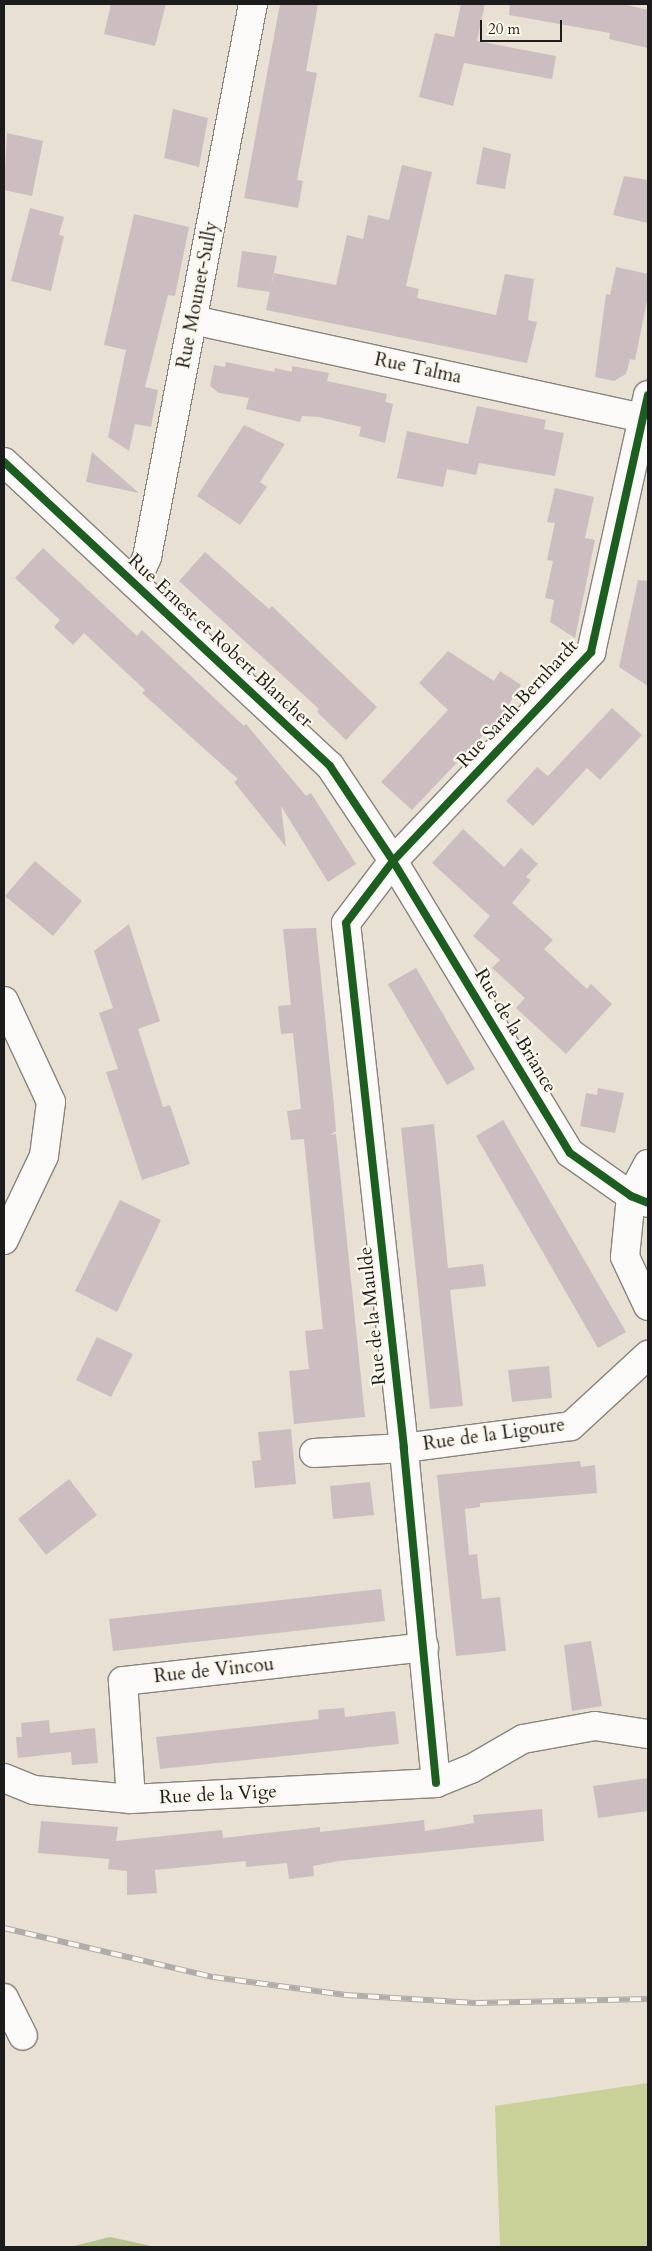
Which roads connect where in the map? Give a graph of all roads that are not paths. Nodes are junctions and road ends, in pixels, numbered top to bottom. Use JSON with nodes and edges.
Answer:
{"nodes":[{"id":1,"x":253,"y":4,"type":"edge"},
{"id":2,"x":193,"y":320,"type":"junction"},
{"id":3,"x":646,"y":406,"type":"edge"},
{"id":4,"x":4,"y":462,"type":"edge"},
{"id":5,"x":135,"y":584,"type":"junction"},
{"id":6,"x":393,"y":861,"type":"junction"},
{"id":7,"x":4,"y":1001,"type":"edge"},
{"id":8,"x":648,"y":1164,"type":"edge"},
{"id":9,"x":639,"y":1200,"type":"edge"},
{"id":10,"x":4,"y":1240,"type":"edge"},
{"id":11,"x":648,"y":1306,"type":"edge"},
{"id":12,"x":648,"y":1355,"type":"edge"},
{"id":13,"x":404,"y":1448,"type":"junction"},
{"id":14,"x":314,"y":1453,"type":"dead end"},
{"id":15,"x":424,"y":1647,"type":"junction"},
{"id":16,"x":648,"y":1734,"type":"edge"},
{"id":17,"x":4,"y":1778,"type":"edge"},
{"id":18,"x":436,"y":1784,"type":"junction"},
{"id":19,"x":131,"y":1799,"type":"junction"},
{"id":20,"x":4,"y":1998,"type":"edge"},
{"id":21,"x":23,"y":2036,"type":"dead end"}],
"edges":[{"from":1,"to":2,"type":"street","name":"Rue Mounet-Sully"},
{"from":2,"to":3,"type":"street","name":"Rue Talma"},
{"from":2,"to":5,"type":"street","name":"Rue Mounet-Sully"},
{"from":3,"to":6,"type":"street","name":"Rue Sarah Bernhardt"},
{"from":4,"to":5,"type":"street","name":"Rue Ernest et Robert Blancher"},
{"from":5,"to":6,"type":"street","name":"Rue Ernest et Robert Blancher"},
{"from":6,"to":9,"type":"street","name":"Rue de la Briance"},
{"from":6,"to":13,"type":"street","name":"Rue de la Maulde"},
{"from":7,"to":10,"type":"street"},
{"from":8,"to":9,"type":"street"},
{"from":9,"to":11,"type":"street"},
{"from":12,"to":13,"type":"street","name":"Rue de la Ligoure"},
{"from":13,"to":14,"type":"street","name":"Rue de la Ligoure"},
{"from":13,"to":15,"type":"street","name":"Rue de la Maulde"},
{"from":15,"to":18,"type":"street","name":"Rue de la Maulde"},
{"from":15,"to":19,"type":"street","name":"Rue de Vincou"},
{"from":16,"to":18,"type":"street"},
{"from":17,"to":19,"type":"street","name":"Rue de la Vige"},
{"from":18,"to":19,"type":"street","name":"Rue de la Vige"},
{"from":20,"to":21,"type":"street"}]}
